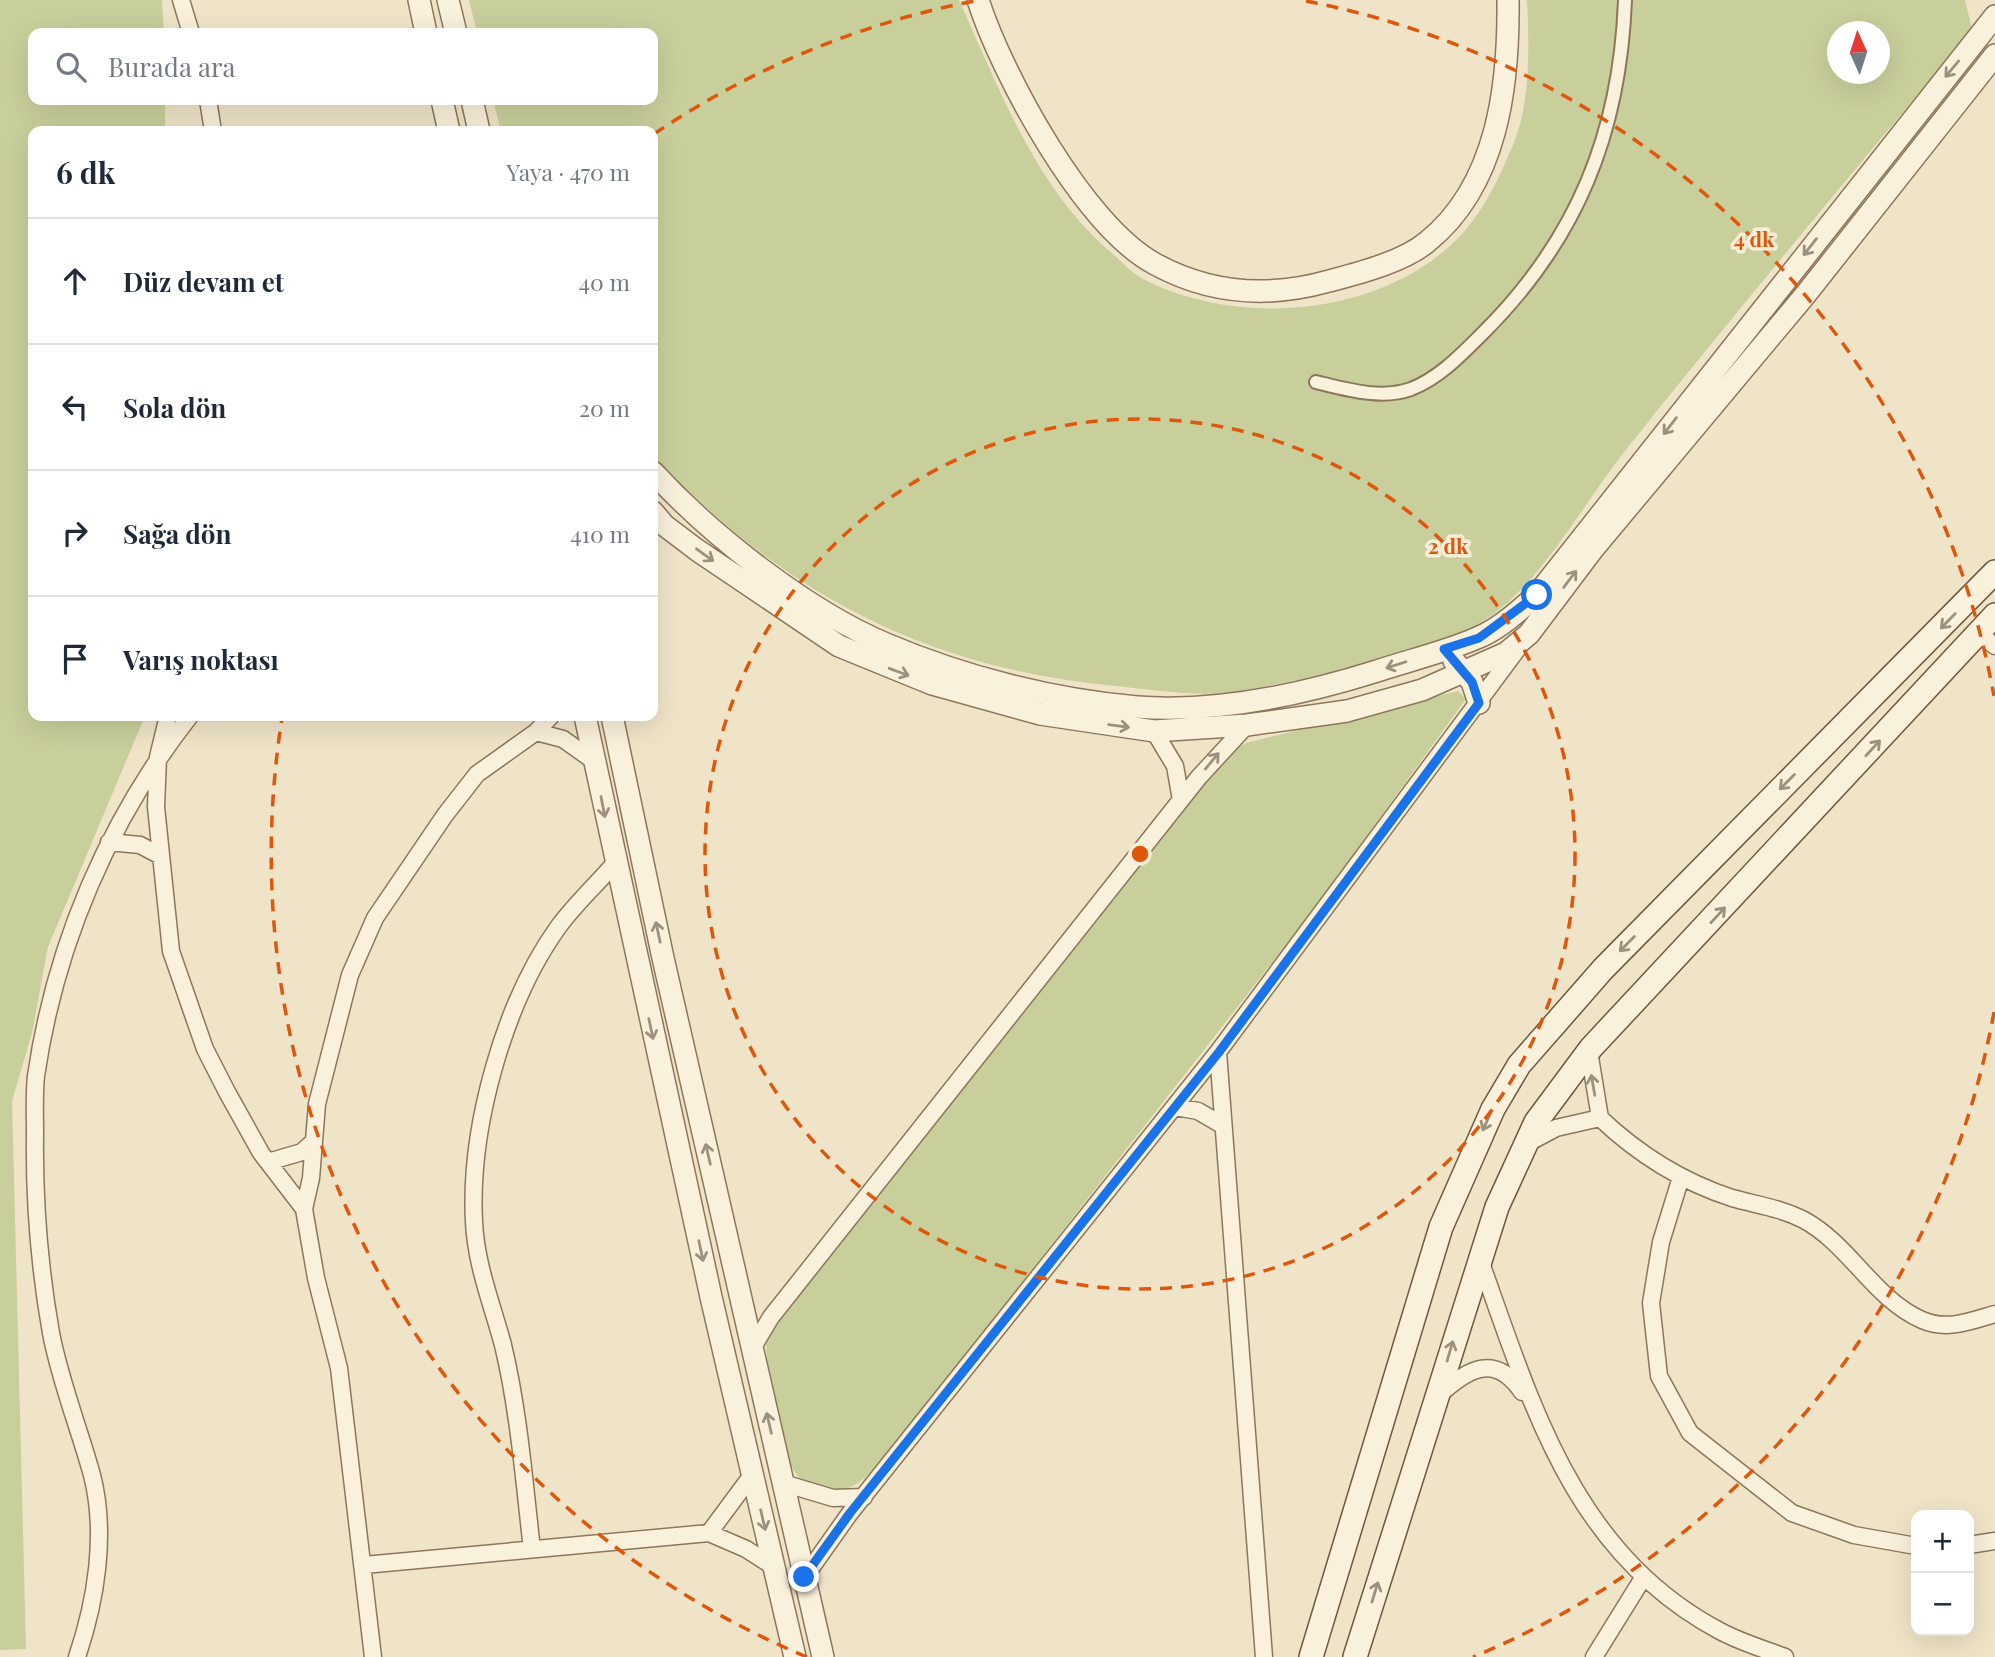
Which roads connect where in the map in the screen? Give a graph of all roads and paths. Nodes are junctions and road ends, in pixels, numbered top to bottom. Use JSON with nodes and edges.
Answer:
{"nodes":[{"id":1,"x":181,"y":0,"type":"edge"},
{"id":2,"x":419,"y":0,"type":"edge"},
{"id":3,"x":448,"y":0,"type":"edge"},
{"id":4,"x":978,"y":0,"type":"edge"},
{"id":5,"x":1508,"y":0,"type":"edge"},
{"id":6,"x":1625,"y":0,"type":"edge"},
{"id":7,"x":1995,"y":16,"type":"edge"},
{"id":8,"x":189,"y":28,"type":"edge"},
{"id":9,"x":425,"y":28,"type":"edge"},
{"id":10,"x":455,"y":28,"type":"edge"},
{"id":11,"x":1995,"y":55,"type":"edge"},
{"id":12,"x":209,"y":105,"type":"edge"},
{"id":13,"x":443,"y":105,"type":"edge"},
{"id":14,"x":473,"y":105,"type":"edge"},
{"id":15,"x":212,"y":126,"type":"edge"},
{"id":16,"x":448,"y":126,"type":"edge"},
{"id":17,"x":479,"y":126,"type":"edge"},
{"id":18,"x":1316,"y":382,"type":"dead end"},
{"id":19,"x":658,"y":477,"type":"edge"},
{"id":20,"x":658,"y":522,"type":"edge"},
{"id":21,"x":1995,"y":572,"type":"edge"},
{"id":22,"x":1995,"y":615,"type":"edge"},
{"id":23,"x":1529,"y":634,"type":"junction"},
{"id":24,"x":1987,"y":640,"type":"edge"},
{"id":25,"x":1444,"y":649,"type":"junction"},
{"id":26,"x":1462,"y":671,"type":"junction"},
{"id":27,"x":1479,"y":703,"type":"junction"},
{"id":28,"x":167,"y":721,"type":"edge"},
{"id":29,"x":186,"y":721,"type":"edge"},
{"id":30,"x":546,"y":721,"type":"edge"},
{"id":31,"x":585,"y":721,"type":"edge"},
{"id":32,"x":613,"y":721,"type":"edge"},
{"id":33,"x":1247,"y":725,"type":"junction"},
{"id":34,"x":1154,"y":731,"type":"junction"},
{"id":35,"x":536,"y":732,"type":"junction"},
{"id":36,"x":158,"y":757,"type":"junction"},
{"id":37,"x":594,"y":761,"type":"junction"},
{"id":38,"x":1181,"y":800,"type":"junction"},
{"id":39,"x":108,"y":842,"type":"junction"},
{"id":40,"x":159,"y":855,"type":"junction"},
{"id":41,"x":615,"y":863,"type":"junction"},
{"id":42,"x":1589,"y":1051,"type":"junction"},
{"id":43,"x":1219,"y":1052,"type":"junction"},
{"id":44,"x":1175,"y":1107,"type":"junction"},
{"id":45,"x":1600,"y":1118,"type":"junction"},
{"id":46,"x":1222,"y":1125,"type":"junction"},
{"id":47,"x":314,"y":1141,"type":"junction"},
{"id":48,"x":1526,"y":1144,"type":"junction"},
{"id":49,"x":268,"y":1162,"type":"junction"},
{"id":50,"x":1681,"y":1177,"type":"junction"},
{"id":51,"x":304,"y":1209,"type":"junction"},
{"id":52,"x":1480,"y":1260,"type":"junction"},
{"id":53,"x":1995,"y":1314,"type":"edge"},
{"id":54,"x":752,"y":1349,"type":"junction"},
{"id":55,"x":1436,"y":1399,"type":"junction"},
{"id":56,"x":1532,"y":1405,"type":"junction"},
{"id":57,"x":752,"y":1475,"type":"junction"},
{"id":58,"x":783,"y":1483,"type":"junction"},
{"id":59,"x":863,"y":1497,"type":"junction"},
{"id":60,"x":709,"y":1533,"type":"junction"},
{"id":61,"x":1995,"y":1541,"type":"edge"},
{"id":62,"x":1974,"y":1544,"type":"edge"},
{"id":63,"x":1911,"y":1545,"type":"edge"},
{"id":64,"x":532,"y":1549,"type":"junction"},
{"id":65,"x":364,"y":1565,"type":"junction"},
{"id":66,"x":774,"y":1567,"type":"junction"},
{"id":67,"x":804,"y":1577,"type":"junction"},
{"id":68,"x":1643,"y":1578,"type":"junction"},
{"id":69,"x":77,"y":1657,"type":"edge"},
{"id":70,"x":373,"y":1657,"type":"edge"},
{"id":71,"x":795,"y":1657,"type":"edge"},
{"id":72,"x":823,"y":1657,"type":"edge"},
{"id":73,"x":1264,"y":1657,"type":"edge"},
{"id":74,"x":1311,"y":1657,"type":"edge"},
{"id":75,"x":1354,"y":1657,"type":"edge"},
{"id":76,"x":1594,"y":1657,"type":"edge"},
{"id":77,"x":1785,"y":1657,"type":"edge"}],
"edges":[{"from":1,"to":8,"type":"street"},
{"from":2,"to":9,"type":"street"},
{"from":3,"to":10,"type":"street"},
{"from":4,"to":5,"type":"street"},
{"from":6,"to":18,"type":"street"},
{"from":7,"to":25,"type":"street","one_way":true},
{"from":23,"to":11,"type":"street","one_way":true},
{"from":12,"to":15,"type":"street"},
{"from":13,"to":16,"type":"street"},
{"from":14,"to":17,"type":"street"},
{"from":25,"to":19,"type":"street","one_way":true},
{"from":20,"to":34,"type":"street","one_way":true},
{"from":21,"to":74,"type":"main road","one_way":true},
{"from":22,"to":24,"type":"main road"},
{"from":23,"to":26,"type":"street"},
{"from":23,"to":27,"type":"street"},
{"from":42,"to":24,"type":"main road","one_way":true},
{"from":25,"to":26,"type":"street"},
{"from":26,"to":27,"type":"street"},
{"from":26,"to":33,"type":"street"},
{"from":27,"to":43,"type":"street"},
{"from":28,"to":36,"type":"street"},
{"from":29,"to":36,"type":"street"},
{"from":30,"to":35,"type":"street"},
{"from":31,"to":37,"type":"street"},
{"from":54,"to":32,"type":"street","one_way":true},
{"from":33,"to":34,"type":"street"},
{"from":38,"to":33,"type":"street","one_way":true},
{"from":34,"to":38,"type":"street"},
{"from":35,"to":37,"type":"street"},
{"from":35,"to":47,"type":"street"},
{"from":36,"to":39,"type":"street"},
{"from":36,"to":40,"type":"street"},
{"from":37,"to":41,"type":"street","one_way":true},
{"from":38,"to":54,"type":"street"},
{"from":39,"to":40,"type":"street"},
{"from":39,"to":69,"type":"street"},
{"from":40,"to":49,"type":"street"},
{"from":41,"to":57,"type":"street","one_way":true},
{"from":41,"to":64,"type":"street"},
{"from":45,"to":42,"type":"street","one_way":true},
{"from":42,"to":48,"type":"main road"},
{"from":43,"to":44,"type":"street"},
{"from":43,"to":46,"type":"street"},
{"from":44,"to":46,"type":"street"},
{"from":44,"to":59,"type":"street"},
{"from":45,"to":48,"type":"street"},
{"from":45,"to":50,"type":"street"},
{"from":46,"to":73,"type":"street"},
{"from":47,"to":49,"type":"street"},
{"from":47,"to":51,"type":"street"},
{"from":48,"to":52,"type":"main road"},
{"from":49,"to":51,"type":"street"},
{"from":50,"to":53,"type":"street"},
{"from":50,"to":63,"type":"street"},
{"from":51,"to":65,"type":"street"},
{"from":55,"to":52,"type":"main road","one_way":true},
{"from":52,"to":56,"type":"street"},
{"from":58,"to":54,"type":"street","one_way":true},
{"from":55,"to":56,"type":"street"},
{"from":75,"to":55,"type":"main road","one_way":true},
{"from":56,"to":68,"type":"street"},
{"from":57,"to":60,"type":"street"},
{"from":57,"to":66,"type":"street","one_way":true},
{"from":58,"to":59,"type":"street"},
{"from":58,"to":67,"type":"street"},
{"from":59,"to":67,"type":"street"},
{"from":60,"to":64,"type":"street"},
{"from":60,"to":66,"type":"street"},
{"from":61,"to":62,"type":"street"},
{"from":64,"to":65,"type":"street"},
{"from":65,"to":70,"type":"street"},
{"from":66,"to":71,"type":"street"},
{"from":67,"to":72,"type":"street"},
{"from":68,"to":76,"type":"street"},
{"from":68,"to":77,"type":"street"}]}
